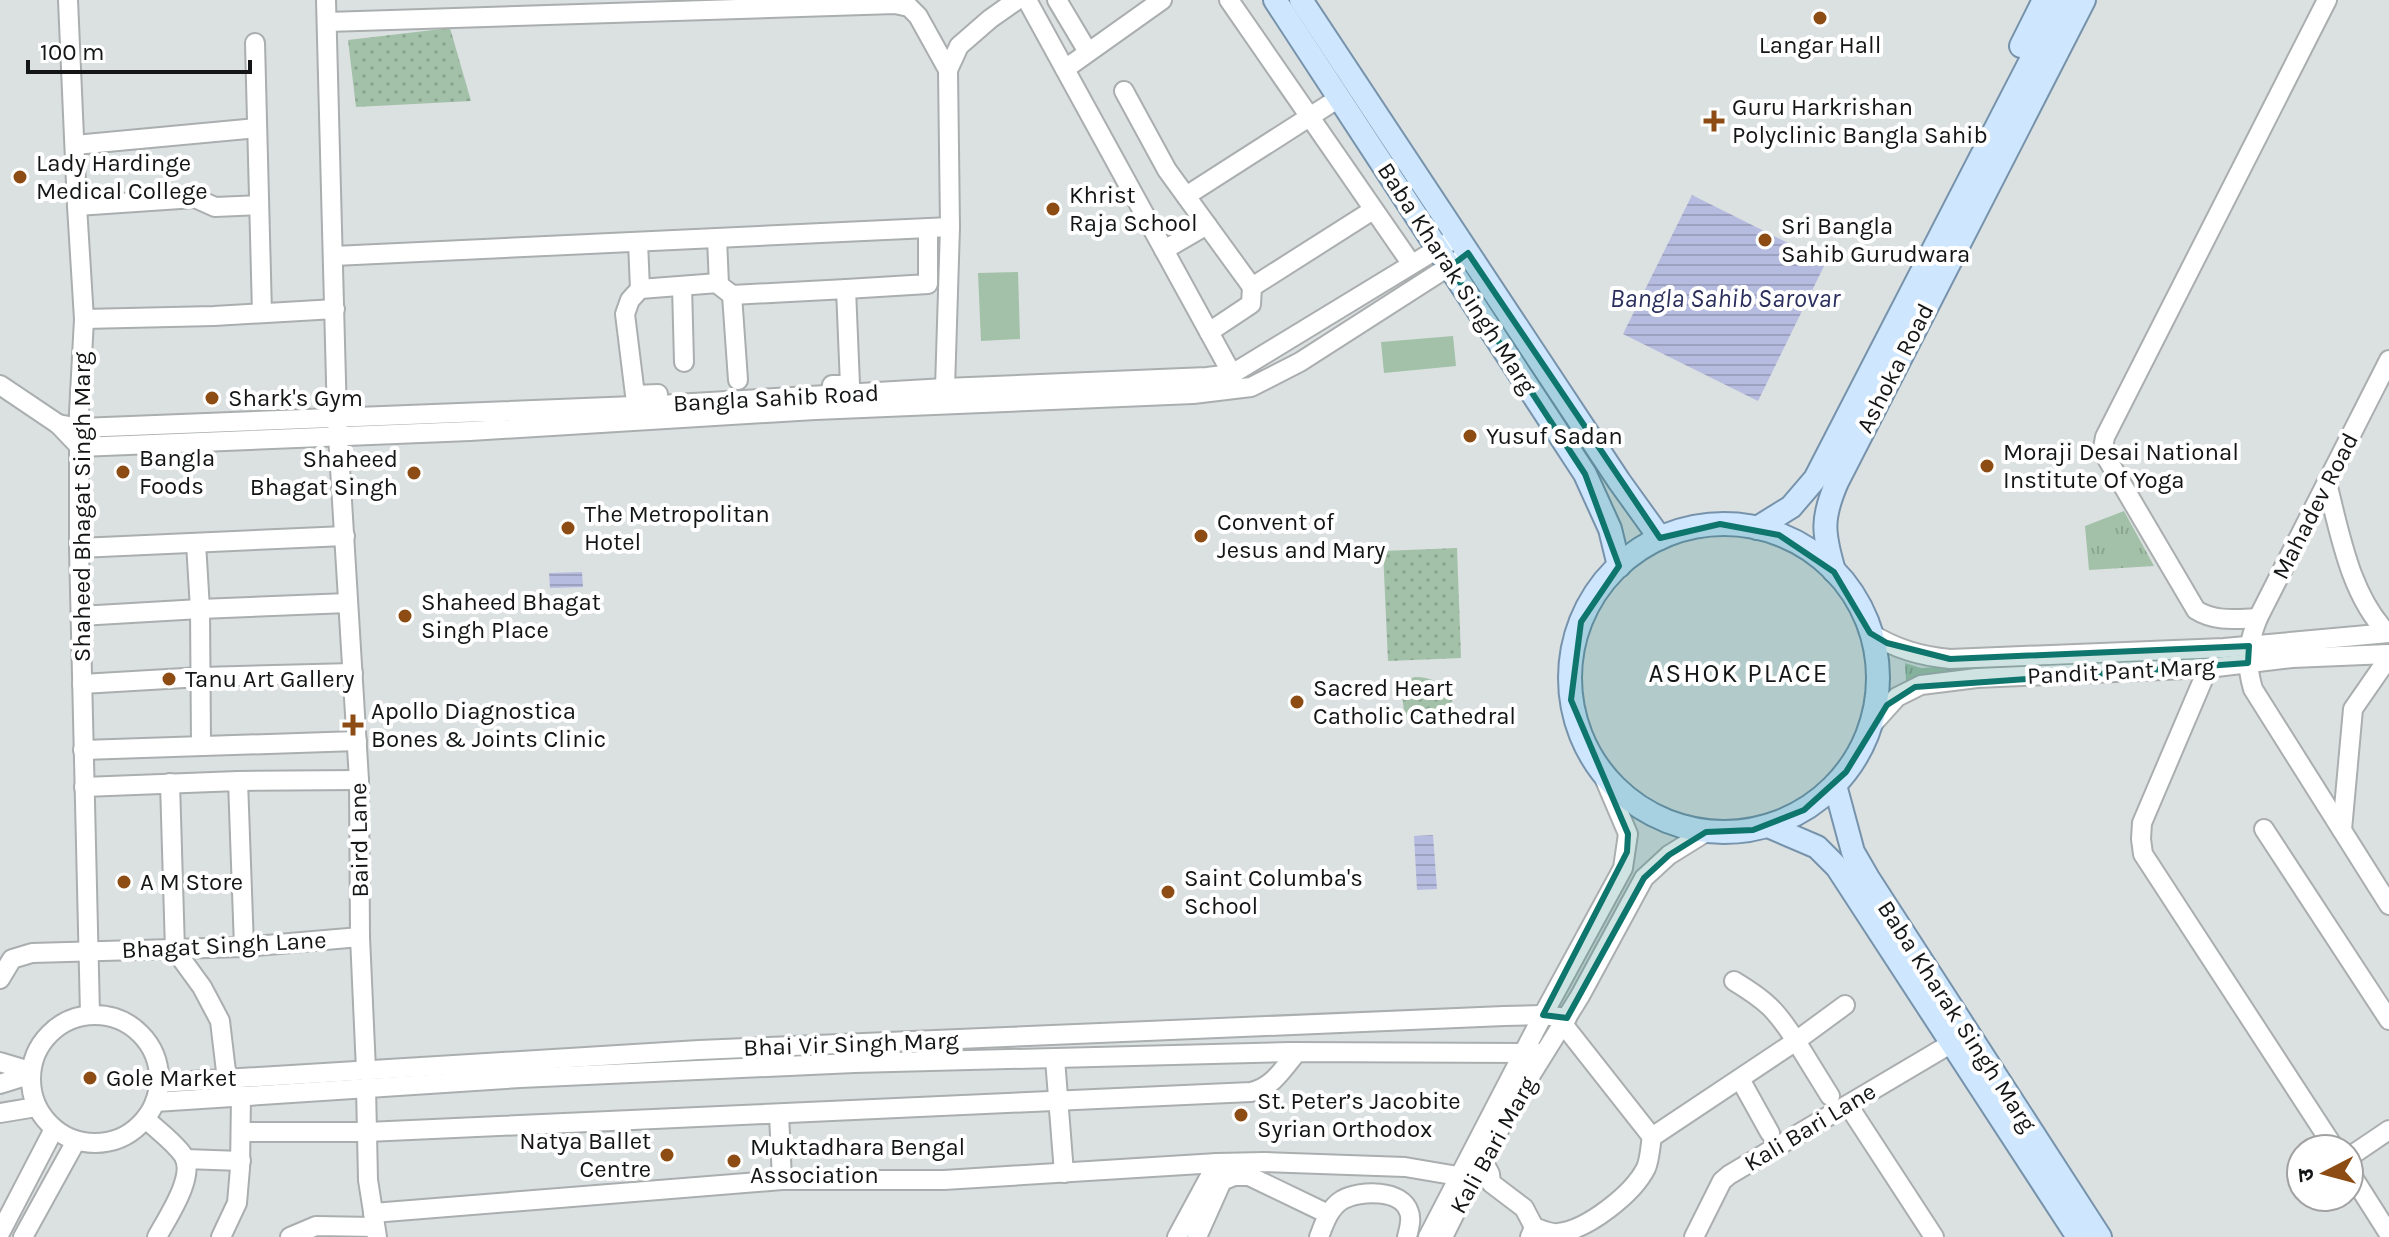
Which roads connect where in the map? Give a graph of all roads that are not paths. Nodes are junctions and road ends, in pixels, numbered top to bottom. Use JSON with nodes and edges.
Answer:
{"nodes":[{"id":1,"x":68,"y":0,"type":"edge"},
{"id":2,"x":326,"y":0,"type":"edge"},
{"id":3,"x":416,"y":0,"type":"edge"},
{"id":4,"x":1017,"y":0,"type":"edge"},
{"id":5,"x":1027,"y":0,"type":"edge"},
{"id":6,"x":1057,"y":0,"type":"edge"},
{"id":7,"x":1162,"y":0,"type":"edge"},
{"id":8,"x":1229,"y":0,"type":"edge"},
{"id":9,"x":1275,"y":0,"type":"edge"},
{"id":10,"x":1301,"y":0,"type":"edge"},
{"id":11,"x":2044,"y":0,"type":"edge"},
{"id":12,"x":2062,"y":0,"type":"edge"},
{"id":13,"x":2084,"y":0,"type":"edge"},
{"id":14,"x":2327,"y":0,"type":"edge"},
{"id":15,"x":907,"y":4,"type":"edge"},
{"id":16,"x":671,"y":6,"type":"edge"},
{"id":17,"x":417,"y":20,"type":"junction"},
{"id":18,"x":327,"y":22,"type":"junction"},
{"id":19,"x":255,"y":43,"type":"dead end"},
{"id":20,"x":1088,"y":52,"type":"junction"},
{"id":21,"x":1065,"y":69,"type":"junction"},
{"id":22,"x":948,"y":70,"type":"junction"},
{"id":23,"x":1124,"y":91,"type":"dead end"},
{"id":24,"x":1339,"y":98,"type":"junction"},
{"id":25,"x":2004,"y":112,"type":"junction"},
{"id":26,"x":1309,"y":118,"type":"junction"},
{"id":27,"x":257,"y":128,"type":"junction"},
{"id":28,"x":75,"y":145,"type":"junction"},
{"id":29,"x":1186,"y":196,"type":"junction"},
{"id":30,"x":259,"y":205,"type":"junction"},
{"id":31,"x":77,"y":206,"type":"junction"},
{"id":32,"x":1373,"y":210,"type":"junction"},
{"id":33,"x":1207,"y":225,"type":"junction"},
{"id":34,"x":950,"y":227,"type":"junction"},
{"id":35,"x":928,"y":228,"type":"junction"},
{"id":36,"x":717,"y":238,"type":"junction"},
{"id":37,"x":638,"y":242,"type":"junction"},
{"id":38,"x":1164,"y":250,"type":"junction"},
{"id":39,"x":1453,"y":252,"type":"junction"},
{"id":40,"x":334,"y":256,"type":"junction"},
{"id":41,"x":1406,"y":256,"type":"dead end"},
{"id":42,"x":682,"y":286,"type":"junction"},
{"id":43,"x":1252,"y":287,"type":"junction"},
{"id":44,"x":640,"y":289,"type":"junction"},
{"id":45,"x":725,"y":289,"type":"junction"},
{"id":46,"x":846,"y":289,"type":"junction"},
{"id":47,"x":335,"y":309,"type":"junction"},
{"id":48,"x":262,"y":313,"type":"junction"},
{"id":49,"x":84,"y":319,"type":"junction"},
{"id":50,"x":1209,"y":332,"type":"junction"},
{"id":51,"x":2389,"y":360,"type":"edge"},
{"id":52,"x":684,"y":362,"type":"dead end"},
{"id":53,"x":1232,"y":374,"type":"junction"},
{"id":54,"x":738,"y":380,"type":"dead end"},
{"id":55,"x":0,"y":385,"type":"edge"},
{"id":56,"x":945,"y":388,"type":"junction"},
{"id":57,"x":338,"y":428,"type":"junction"},
{"id":58,"x":80,"y":438,"type":"junction"},
{"id":59,"x":2327,"y":483,"type":"junction"},
{"id":60,"x":1757,"y":528,"type":"junction"},
{"id":61,"x":345,"y":536,"type":"junction"},
{"id":62,"x":1660,"y":538,"type":"junction"},
{"id":63,"x":196,"y":543,"type":"junction"},
{"id":64,"x":79,"y":548,"type":"junction"},
{"id":65,"x":1619,"y":566,"type":"junction"},
{"id":66,"x":1834,"y":572,"type":"junction"},
{"id":67,"x":348,"y":603,"type":"junction"},
{"id":68,"x":200,"y":609,"type":"junction"},
{"id":69,"x":80,"y":616,"type":"junction"},
{"id":70,"x":2258,"y":618,"type":"junction"},
{"id":71,"x":1870,"y":633,"type":"junction"},
{"id":72,"x":2388,"y":633,"type":"edge"},
{"id":73,"x":2248,"y":655,"type":"junction"},
{"id":74,"x":2389,"y":655,"type":"edge"},
{"id":75,"x":1976,"y":659,"type":"junction"},
{"id":76,"x":2208,"y":668,"type":"junction"},
{"id":77,"x":353,"y":673,"type":"junction"},
{"id":78,"x":201,"y":677,"type":"junction"},
{"id":79,"x":1977,"y":678,"type":"junction"},
{"id":80,"x":82,"y":684,"type":"junction"},
{"id":81,"x":1869,"y":728,"type":"junction"},
{"id":82,"x":357,"y":741,"type":"junction"},
{"id":83,"x":201,"y":746,"type":"junction"},
{"id":84,"x":83,"y":750,"type":"junction"},
{"id":85,"x":1602,"y":773,"type":"junction"},
{"id":86,"x":359,"y":780,"type":"junction"},
{"id":87,"x":238,"y":781,"type":"junction"},
{"id":88,"x":170,"y":783,"type":"junction"},
{"id":89,"x":1835,"y":785,"type":"junction"},
{"id":90,"x":84,"y":787,"type":"junction"},
{"id":91,"x":1768,"y":826,"type":"junction"},
{"id":92,"x":2264,"y":829,"type":"dead end"},
{"id":93,"x":2342,"y":830,"type":"junction"},
{"id":94,"x":1706,"y":832,"type":"junction"},
{"id":95,"x":2389,"y":905,"type":"edge"},
{"id":96,"x":360,"y":937,"type":"junction"},
{"id":97,"x":244,"y":947,"type":"junction"},
{"id":98,"x":175,"y":950,"type":"junction"},
{"id":99,"x":88,"y":952,"type":"junction"},
{"id":100,"x":6,"y":958,"type":"edge"},
{"id":101,"x":0,"y":979,"type":"edge"},
{"id":102,"x":1734,"y":981,"type":"dead end"},
{"id":103,"x":1845,"y":1005,"type":"dead end"},
{"id":104,"x":90,"y":1014,"type":"junction"},
{"id":105,"x":1543,"y":1015,"type":"junction"},
{"id":106,"x":2389,"y":1020,"type":"edge"},
{"id":107,"x":1565,"y":1021,"type":"junction"},
{"id":108,"x":1796,"y":1041,"type":"junction"},
{"id":109,"x":1952,"y":1043,"type":"junction"},
{"id":110,"x":1297,"y":1052,"type":"junction"},
{"id":111,"x":1534,"y":1052,"type":"junction"},
{"id":112,"x":1055,"y":1059,"type":"junction"},
{"id":113,"x":0,"y":1062,"type":"edge"},
{"id":114,"x":30,"y":1073,"type":"junction"},
{"id":115,"x":366,"y":1078,"type":"junction"},
{"id":116,"x":1740,"y":1079,"type":"junction"},
{"id":117,"x":227,"y":1080,"type":"junction"},
{"id":118,"x":159,"y":1083,"type":"junction"},
{"id":119,"x":0,"y":1084,"type":"edge"},
{"id":120,"x":241,"y":1096,"type":"junction"},
{"id":121,"x":1830,"y":1096,"type":"dead end"},
{"id":122,"x":155,"y":1102,"type":"junction"},
{"id":123,"x":1059,"y":1102,"type":"junction"},
{"id":124,"x":1848,"y":1105,"type":"junction"},
{"id":125,"x":36,"y":1107,"type":"junction"},
{"id":126,"x":0,"y":1113,"type":"edge"},
{"id":127,"x":779,"y":1114,"type":"junction"},
{"id":128,"x":146,"y":1119,"type":"junction"},
{"id":129,"x":54,"y":1129,"type":"junction"},
{"id":130,"x":2389,"y":1130,"type":"edge"},
{"id":131,"x":241,"y":1132,"type":"junction"},
{"id":132,"x":367,"y":1132,"type":"junction"},
{"id":133,"x":1770,"y":1133,"type":"dead end"},
{"id":134,"x":2325,"y":1133,"type":"edge"},
{"id":135,"x":1652,"y":1137,"type":"junction"},
{"id":136,"x":76,"y":1141,"type":"junction"},
{"id":137,"x":2365,"y":1146,"type":"edge"},
{"id":138,"x":1479,"y":1154,"type":"junction"},
{"id":139,"x":185,"y":1159,"type":"junction"},
{"id":140,"x":241,"y":1161,"type":"junction"},
{"id":141,"x":1217,"y":1163,"type":"junction"},
{"id":142,"x":1064,"y":1173,"type":"junction"},
{"id":143,"x":1458,"y":1176,"type":"junction"},
{"id":144,"x":782,"y":1180,"type":"junction"},
{"id":145,"x":2365,"y":1196,"type":"edge"},
{"id":146,"x":1328,"y":1214,"type":"junction"},
{"id":147,"x":375,"y":1226,"type":"edge"},
{"id":148,"x":1532,"y":1232,"type":"edge"},
{"id":149,"x":0,"y":1233,"type":"edge"},
{"id":150,"x":2389,"y":1234,"type":"edge"},
{"id":151,"x":23,"y":1237,"type":"edge"},
{"id":152,"x":157,"y":1237,"type":"edge"},
{"id":153,"x":221,"y":1237,"type":"edge"},
{"id":154,"x":290,"y":1237,"type":"edge"},
{"id":155,"x":1177,"y":1237,"type":"edge"},
{"id":156,"x":1197,"y":1237,"type":"edge"},
{"id":157,"x":1319,"y":1237,"type":"edge"},
{"id":158,"x":1407,"y":1237,"type":"edge"},
{"id":159,"x":1428,"y":1237,"type":"edge"},
{"id":160,"x":1443,"y":1237,"type":"edge"},
{"id":161,"x":1694,"y":1237,"type":"edge"},
{"id":162,"x":1934,"y":1237,"type":"edge"},
{"id":163,"x":2078,"y":1237,"type":"edge"},
{"id":164,"x":2100,"y":1237,"type":"edge"}],
"edges":[{"from":1,"to":28,"type":"street","name":"Shaheed Bhagat Singh Marg"},
{"from":2,"to":18,"type":"street","name":"Baird Lane"},
{"from":3,"to":17,"type":"street"},
{"from":4,"to":22,"type":"street"},
{"from":5,"to":21,"type":"street"},
{"from":6,"to":20,"type":"street"},
{"from":7,"to":20,"type":"street"},
{"from":8,"to":26,"type":"street"},
{"from":9,"to":24,"type":"main road","name":"Baba Kharak Singh Marg"},
{"from":10,"to":39,"type":"main road","name":"Baba Kharak Singh Marg"},
{"from":11,"to":25,"type":"main road"},
{"from":12,"to":25,"type":"main road","name":"Ashoka Road"},
{"from":13,"to":66,"type":"main road","name":"Ashoka Road"},
{"from":14,"to":70,"type":"street"},
{"from":15,"to":16,"type":"street"},
{"from":15,"to":22,"type":"street"},
{"from":16,"to":17,"type":"street"},
{"from":17,"to":18,"type":"street"},
{"from":18,"to":40,"type":"street","name":"Baird Lane"},
{"from":19,"to":27,"type":"street"},
{"from":20,"to":21,"type":"street"},
{"from":21,"to":38,"type":"street"},
{"from":22,"to":34,"type":"street"},
{"from":23,"to":29,"type":"street"},
{"from":24,"to":26,"type":"street"},
{"from":24,"to":39,"type":"main road","name":"Baba Kharak Singh Marg"},
{"from":25,"to":60,"type":"main road","name":"Ashoka Road"},
{"from":26,"to":29,"type":"street"},
{"from":26,"to":32,"type":"street"},
{"from":27,"to":28,"type":"street"},
{"from":27,"to":30,"type":"street"},
{"from":28,"to":31,"type":"street","name":"Shaheed Bhagat Singh Marg"},
{"from":29,"to":33,"type":"street"},
{"from":30,"to":31,"type":"street"},
{"from":30,"to":48,"type":"street"},
{"from":31,"to":49,"type":"street","name":"Shaheed Bhagat Singh Marg"},
{"from":32,"to":41,"type":"street"},
{"from":32,"to":43,"type":"street"},
{"from":33,"to":38,"type":"street"},
{"from":33,"to":43,"type":"street"},
{"from":34,"to":35,"type":"street"},
{"from":34,"to":56,"type":"street"},
{"from":35,"to":36,"type":"street"},
{"from":35,"to":46,"type":"street"},
{"from":36,"to":37,"type":"street"},
{"from":36,"to":45,"type":"street"},
{"from":37,"to":40,"type":"street"},
{"from":37,"to":44,"type":"street"},
{"from":38,"to":50,"type":"street"},
{"from":39,"to":53,"type":"street","name":"Bangla Sahib Road"},
{"from":39,"to":57,"type":"street","name":"Bangla Sahib Road"},
{"from":39,"to":62,"type":"main road","name":"Baba Kharak Singh Marg"},
{"from":39,"to":65,"type":"main road","name":"Baba Kharak Singh Marg"},
{"from":40,"to":47,"type":"street","name":"Baird Lane"},
{"from":42,"to":44,"type":"street"},
{"from":42,"to":45,"type":"street"},
{"from":42,"to":52,"type":"street"},
{"from":43,"to":50,"type":"street"},
{"from":44,"to":46,"type":"street"},
{"from":45,"to":46,"type":"street"},
{"from":45,"to":54,"type":"street"},
{"from":47,"to":48,"type":"street"},
{"from":47,"to":57,"type":"street","name":"Baird Lane"},
{"from":48,"to":49,"type":"street"},
{"from":49,"to":58,"type":"street","name":"Shaheed Bhagat Singh Marg"},
{"from":50,"to":53,"type":"street"},
{"from":51,"to":59,"type":"street","name":"Mahadev Road"},
{"from":53,"to":56,"type":"street","name":"Bangla Sahib Road"},
{"from":55,"to":58,"type":"street"},
{"from":56,"to":57,"type":"street","name":"Bangla Sahib Road"},
{"from":57,"to":58,"type":"street","name":"Bangla Sahib Road"},
{"from":57,"to":61,"type":"street","name":"Baird Lane"},
{"from":58,"to":64,"type":"street","name":"Shaheed Bhagat Singh Marg"},
{"from":59,"to":70,"type":"street","name":"Mahadev Road"},
{"from":59,"to":72,"type":"street"},
{"from":60,"to":62,"type":"main road"},
{"from":60,"to":66,"type":"main road"},
{"from":61,"to":63,"type":"street"},
{"from":61,"to":67,"type":"street","name":"Baird Lane"},
{"from":62,"to":65,"type":"main road"},
{"from":63,"to":64,"type":"street"},
{"from":63,"to":68,"type":"street"},
{"from":64,"to":69,"type":"street","name":"Shaheed Bhagat Singh Marg"},
{"from":65,"to":85,"type":"main road"},
{"from":66,"to":71,"type":"main road"},
{"from":67,"to":68,"type":"street"},
{"from":67,"to":77,"type":"street","name":"Baird Lane"},
{"from":68,"to":69,"type":"street"},
{"from":68,"to":78,"type":"street"},
{"from":69,"to":80,"type":"street","name":"Shaheed Bhagat Singh Marg"},
{"from":70,"to":73,"type":"street","name":"Mahadev Road"},
{"from":71,"to":75,"type":"street","name":"Pandit Pant Marg"},
{"from":71,"to":81,"type":"main road"},
{"from":72,"to":73,"type":"street","name":"Pandit Pant Marg"},
{"from":73,"to":74,"type":"street","name":"Pandit Pant Marg"},
{"from":73,"to":75,"type":"street","name":"Pandit Pant Marg"},
{"from":73,"to":76,"type":"street","name":"Pandit Pant Marg"},
{"from":73,"to":93,"type":"street"},
{"from":74,"to":93,"type":"street"},
{"from":75,"to":79,"type":"street"},
{"from":76,"to":79,"type":"street","name":"Pandit Pant Marg"},
{"from":76,"to":134,"type":"street"},
{"from":77,"to":78,"type":"street"},
{"from":77,"to":82,"type":"street","name":"Baird Lane"},
{"from":78,"to":80,"type":"street"},
{"from":78,"to":83,"type":"street"},
{"from":79,"to":81,"type":"street","name":"Pandit Pant Marg"},
{"from":80,"to":84,"type":"street","name":"Shaheed Bhagat Singh Marg"},
{"from":81,"to":89,"type":"main road"},
{"from":82,"to":83,"type":"street"},
{"from":82,"to":86,"type":"street","name":"Baird Lane"},
{"from":83,"to":84,"type":"street"},
{"from":84,"to":90,"type":"street","name":"Shaheed Bhagat Singh Marg"},
{"from":85,"to":94,"type":"main road"},
{"from":85,"to":105,"type":"street"},
{"from":86,"to":87,"type":"street"},
{"from":86,"to":96,"type":"street","name":"Baird Lane"},
{"from":87,"to":88,"type":"street"},
{"from":87,"to":97,"type":"street"},
{"from":88,"to":90,"type":"street"},
{"from":88,"to":98,"type":"street"},
{"from":89,"to":91,"type":"main road"},
{"from":89,"to":164,"type":"main road","name":"Baba Kharak Singh Marg"},
{"from":90,"to":99,"type":"street","name":"Shaheed Bhagat Singh Marg"},
{"from":91,"to":94,"type":"main road"},
{"from":91,"to":109,"type":"main road","name":"Baba Kharak Singh Marg"},
{"from":92,"to":106,"type":"street"},
{"from":93,"to":95,"type":"street"},
{"from":94,"to":107,"type":"street"},
{"from":96,"to":97,"type":"street","name":"Bhagat Singh Lane"},
{"from":96,"to":115,"type":"street","name":"Baird Lane"},
{"from":97,"to":98,"type":"street","name":"Bhagat Singh Lane"},
{"from":98,"to":99,"type":"street","name":"Bhagat Singh Lane"},
{"from":98,"to":117,"type":"street"},
{"from":99,"to":100,"type":"street","name":"Bhagat Singh Lane"},
{"from":99,"to":104,"type":"street","name":"Shaheed Bhagat Singh Marg"},
{"from":100,"to":101,"type":"street"},
{"from":102,"to":108,"type":"street"},
{"from":103,"to":108,"type":"street"},
{"from":104,"to":114,"type":"street"},
{"from":104,"to":118,"type":"street"},
{"from":105,"to":107,"type":"street","name":"Bhai Vir Singh Marg"},
{"from":105,"to":111,"type":"street"},
{"from":105,"to":115,"type":"street","name":"Bhai Vir Singh Marg"},
{"from":107,"to":111,"type":"street"},
{"from":107,"to":135,"type":"street"},
{"from":108,"to":116,"type":"street"},
{"from":108,"to":121,"type":"street"},
{"from":109,"to":124,"type":"street","name":"Kali Bari Lane"},
{"from":109,"to":163,"type":"main road","name":"Baba Kharak Singh Marg"},
{"from":110,"to":111,"type":"street","name":"Bhai Vir Singh Marg"},
{"from":110,"to":112,"type":"street","name":"Bhai Vir Singh Marg"},
{"from":110,"to":123,"type":"street"},
{"from":111,"to":138,"type":"street","name":"Kali Bari Marg"},
{"from":112,"to":115,"type":"street","name":"Bhai Vir Singh Marg"},
{"from":112,"to":123,"type":"street"},
{"from":113,"to":114,"type":"street"},
{"from":114,"to":119,"type":"street"},
{"from":114,"to":125,"type":"street"},
{"from":115,"to":117,"type":"street","name":"Bhai Vir Singh Marg"},
{"from":115,"to":120,"type":"street","name":"Bhai Vir Singh Marg"},
{"from":115,"to":132,"type":"street","name":"Baird Lane"},
{"from":116,"to":133,"type":"street"},
{"from":116,"to":135,"type":"street"},
{"from":117,"to":118,"type":"street","name":"Bhai Vir Singh Marg"},
{"from":118,"to":122,"type":"street"},
{"from":120,"to":122,"type":"street","name":"Bhai Vir Singh Marg"},
{"from":120,"to":131,"type":"street"},
{"from":122,"to":128,"type":"street"},
{"from":123,"to":127,"type":"street"},
{"from":123,"to":142,"type":"street"},
{"from":124,"to":161,"type":"street","name":"Kali Bari Lane"},
{"from":124,"to":162,"type":"street"},
{"from":125,"to":126,"type":"street"},
{"from":125,"to":129,"type":"street"},
{"from":127,"to":132,"type":"street"},
{"from":127,"to":144,"type":"street"},
{"from":128,"to":136,"type":"street"},
{"from":128,"to":139,"type":"street"},
{"from":129,"to":136,"type":"street"},
{"from":129,"to":149,"type":"street"},
{"from":130,"to":137,"type":"street"},
{"from":131,"to":132,"type":"street"},
{"from":131,"to":140,"type":"street"},
{"from":132,"to":147,"type":"street","name":"Baird Lane"},
{"from":135,"to":148,"type":"street"},
{"from":136,"to":151,"type":"street"},
{"from":138,"to":143,"type":"street","name":"Kali Bari Marg"},
{"from":138,"to":148,"type":"street"},
{"from":138,"to":160,"type":"street","name":"Kali Bari Marg"},
{"from":139,"to":140,"type":"street"},
{"from":139,"to":152,"type":"street"},
{"from":140,"to":153,"type":"street"},
{"from":141,"to":142,"type":"street"},
{"from":141,"to":143,"type":"street"},
{"from":141,"to":155,"type":"street"},
{"from":142,"to":144,"type":"street"},
{"from":143,"to":159,"type":"street","name":"Kali Bari Marg"},
{"from":144,"to":147,"type":"street"},
{"from":145,"to":150,"type":"street"},
{"from":146,"to":156,"type":"street"},
{"from":146,"to":157,"type":"street"},
{"from":146,"to":158,"type":"street"},
{"from":147,"to":154,"type":"street"}]}
